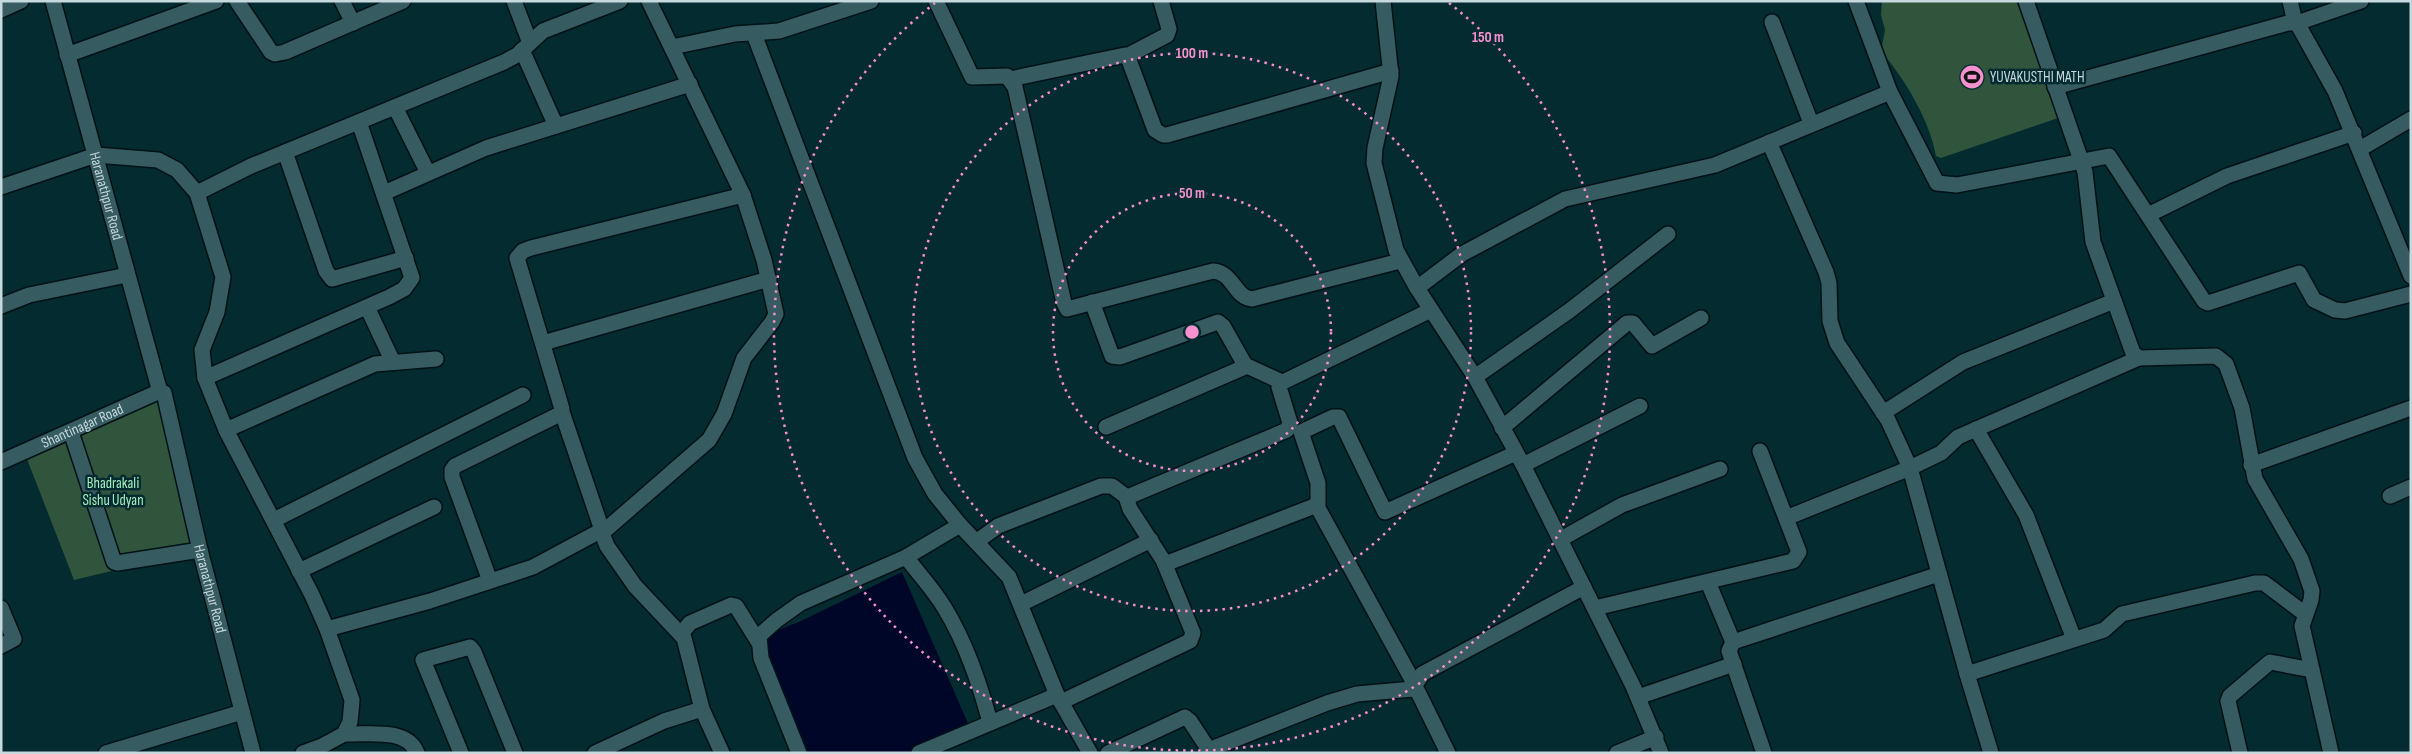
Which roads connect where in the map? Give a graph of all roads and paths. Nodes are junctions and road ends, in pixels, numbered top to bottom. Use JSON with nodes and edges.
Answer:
{"nodes":[{"id":1,"x":22,"y":1,"type":"edge"},
{"id":2,"x":53,"y":1,"type":"edge"},
{"id":3,"x":216,"y":1,"type":"edge"},
{"id":4,"x":237,"y":1,"type":"edge"},
{"id":5,"x":342,"y":1,"type":"edge"},
{"id":6,"x":403,"y":1,"type":"edge"},
{"id":7,"x":514,"y":1,"type":"edge"},
{"id":8,"x":620,"y":1,"type":"edge"},
{"id":9,"x":649,"y":1,"type":"edge"},
{"id":10,"x":871,"y":1,"type":"edge"},
{"id":11,"x":936,"y":1,"type":"edge"},
{"id":12,"x":1161,"y":1,"type":"edge"},
{"id":13,"x":1383,"y":1,"type":"edge"},
{"id":14,"x":1856,"y":1,"type":"edge"},
{"id":15,"x":2026,"y":1,"type":"edge"},
{"id":16,"x":2290,"y":1,"type":"edge"},
{"id":17,"x":2361,"y":1,"type":"edge"},
{"id":18,"x":1,"y":10,"type":"edge"},
{"id":19,"x":1772,"y":22,"type":"dead end"},
{"id":20,"x":353,"y":23,"type":"junction"},
{"id":21,"x":2296,"y":23,"type":"junction"},
{"id":22,"x":754,"y":34,"type":"junction"},
{"id":23,"x":526,"y":46,"type":"junction"},
{"id":24,"x":672,"y":47,"type":"junction"},
{"id":25,"x":67,"y":55,"type":"junction"},
{"id":26,"x":1127,"y":56,"type":"junction"},
{"id":27,"x":1391,"y":72,"type":"junction"},
{"id":28,"x":1010,"y":79,"type":"junction"},
{"id":29,"x":690,"y":84,"type":"junction"},
{"id":30,"x":2055,"y":87,"type":"junction"},
{"id":31,"x":1890,"y":92,"type":"junction"},
{"id":32,"x":395,"y":107,"type":"junction"},
{"id":33,"x":359,"y":122,"type":"junction"},
{"id":34,"x":2410,"y":122,"type":"edge"},
{"id":35,"x":1811,"y":123,"type":"junction"},
{"id":36,"x":556,"y":126,"type":"junction"},
{"id":37,"x":2354,"y":133,"type":"junction"},
{"id":38,"x":1769,"y":142,"type":"junction"},
{"id":39,"x":2360,"y":149,"type":"junction"},
{"id":40,"x":285,"y":152,"type":"junction"},
{"id":41,"x":96,"y":155,"type":"junction"},
{"id":42,"x":2082,"y":163,"type":"junction"},
{"id":43,"x":428,"y":173,"type":"junction"},
{"id":44,"x":1,"y":187,"type":"edge"},
{"id":45,"x":197,"y":193,"type":"junction"},
{"id":46,"x":384,"y":193,"type":"junction"},
{"id":47,"x":743,"y":195,"type":"junction"},
{"id":48,"x":2148,"y":215,"type":"junction"},
{"id":49,"x":1668,"y":234,"type":"dead end"},
{"id":50,"x":406,"y":258,"type":"junction"},
{"id":51,"x":1400,"y":260,"type":"junction"},
{"id":52,"x":127,"y":276,"type":"junction"},
{"id":53,"x":2411,"y":276,"type":"edge"},
{"id":54,"x":769,"y":279,"type":"junction"},
{"id":55,"x":1417,"y":288,"type":"junction"},
{"id":56,"x":2411,"y":294,"type":"edge"},
{"id":57,"x":2114,"y":301,"type":"junction"},
{"id":58,"x":1092,"y":302,"type":"junction"},
{"id":59,"x":1,"y":306,"type":"edge"},
{"id":60,"x":366,"y":307,"type":"junction"},
{"id":61,"x":1431,"y":310,"type":"junction"},
{"id":62,"x":1701,"y":318,"type":"dead end"},
{"id":63,"x":543,"y":343,"type":"junction"},
{"id":64,"x":2139,"y":358,"type":"junction"},
{"id":65,"x":436,"y":359,"type":"dead end"},
{"id":66,"x":393,"y":362,"type":"junction"},
{"id":67,"x":1247,"y":366,"type":"junction"},
{"id":68,"x":1475,"y":377,"type":"junction"},
{"id":69,"x":204,"y":378,"type":"junction"},
{"id":70,"x":1282,"y":382,"type":"junction"},
{"id":71,"x":162,"y":392,"type":"junction"},
{"id":72,"x":523,"y":395,"type":"dead end"},
{"id":73,"x":1640,"y":406,"type":"dead end"},
{"id":74,"x":2411,"y":408,"type":"edge"},
{"id":75,"x":562,"y":412,"type":"junction"},
{"id":76,"x":1883,"y":413,"type":"junction"},
{"id":77,"x":1106,"y":427,"type":"dead end"},
{"id":78,"x":1502,"y":428,"type":"junction"},
{"id":79,"x":226,"y":430,"type":"junction"},
{"id":80,"x":1976,"y":430,"type":"junction"},
{"id":81,"x":71,"y":432,"type":"junction"},
{"id":82,"x":1760,"y":451,"type":"dead end"},
{"id":83,"x":2,"y":459,"type":"edge"},
{"id":84,"x":1519,"y":459,"type":"junction"},
{"id":85,"x":2252,"y":465,"type":"junction"},
{"id":86,"x":1720,"y":468,"type":"dead end"},
{"id":87,"x":1910,"y":468,"type":"junction"},
{"id":88,"x":2411,"y":487,"type":"edge"},
{"id":89,"x":2390,"y":496,"type":"dead end"},
{"id":90,"x":1128,"y":498,"type":"junction"},
{"id":91,"x":1318,"y":505,"type":"junction"},
{"id":92,"x":434,"y":507,"type":"dead end"},
{"id":93,"x":1786,"y":518,"type":"junction"},
{"id":94,"x":274,"y":520,"type":"junction"},
{"id":95,"x":960,"y":525,"type":"junction"},
{"id":96,"x":602,"y":530,"type":"junction"},
{"id":97,"x":1561,"y":539,"type":"junction"},
{"id":98,"x":1151,"y":540,"type":"junction"},
{"id":99,"x":976,"y":542,"type":"junction"},
{"id":100,"x":200,"y":550,"type":"junction"},
{"id":101,"x":906,"y":557,"type":"junction"},
{"id":102,"x":1165,"y":564,"type":"junction"},
{"id":103,"x":299,"y":571,"type":"junction"},
{"id":104,"x":1939,"y":574,"type":"junction"},
{"id":105,"x":490,"y":581,"type":"junction"},
{"id":106,"x":1708,"y":582,"type":"junction"},
{"id":107,"x":1584,"y":587,"type":"junction"},
{"id":108,"x":1021,"y":604,"type":"junction"},
{"id":109,"x":1,"y":608,"type":"edge"},
{"id":110,"x":1595,"y":608,"type":"junction"},
{"id":111,"x":2305,"y":614,"type":"junction"},
{"id":112,"x":327,"y":629,"type":"junction"},
{"id":113,"x":681,"y":634,"type":"junction"},
{"id":114,"x":2074,"y":639,"type":"junction"},
{"id":115,"x":1732,"y":642,"type":"junction"},
{"id":116,"x":759,"y":643,"type":"junction"},
{"id":117,"x":1,"y":646,"type":"edge"},
{"id":118,"x":1734,"y":664,"type":"junction"},
{"id":119,"x":2312,"y":670,"type":"junction"},
{"id":120,"x":1967,"y":674,"type":"junction"},
{"id":121,"x":1414,"y":687,"type":"junction"},
{"id":122,"x":1638,"y":697,"type":"junction"},
{"id":123,"x":1059,"y":698,"type":"junction"},
{"id":124,"x":702,"y":709,"type":"junction"},
{"id":125,"x":242,"y":712,"type":"junction"},
{"id":126,"x":990,"y":722,"type":"junction"},
{"id":127,"x":344,"y":734,"type":"junction"},
{"id":128,"x":1656,"y":738,"type":"junction"},
{"id":129,"x":106,"y":753,"type":"edge"},
{"id":130,"x":252,"y":753,"type":"edge"},
{"id":131,"x":303,"y":753,"type":"edge"},
{"id":132,"x":417,"y":753,"type":"edge"},
{"id":133,"x":461,"y":753,"type":"edge"},
{"id":134,"x":515,"y":753,"type":"edge"},
{"id":135,"x":595,"y":753,"type":"edge"},
{"id":136,"x":722,"y":753,"type":"edge"},
{"id":137,"x":799,"y":753,"type":"edge"},
{"id":138,"x":919,"y":753,"type":"edge"},
{"id":139,"x":1090,"y":753,"type":"edge"},
{"id":140,"x":1108,"y":753,"type":"edge"},
{"id":141,"x":1212,"y":753,"type":"edge"},
{"id":142,"x":1448,"y":753,"type":"edge"},
{"id":143,"x":1617,"y":753,"type":"edge"},
{"id":144,"x":1661,"y":753,"type":"edge"},
{"id":145,"x":1764,"y":753,"type":"edge"},
{"id":146,"x":1991,"y":753,"type":"edge"},
{"id":147,"x":2240,"y":753,"type":"edge"},
{"id":148,"x":2331,"y":753,"type":"edge"}],
"edges":[{"from":1,"to":18,"type":"street"},
{"from":2,"to":25,"type":"street","name":"Haranathpur Road"},
{"from":3,"to":25,"type":"street"},
{"from":4,"to":20,"type":"street"},
{"from":5,"to":20,"type":"street"},
{"from":6,"to":20,"type":"street"},
{"from":7,"to":23,"type":"street"},
{"from":8,"to":23,"type":"street"},
{"from":9,"to":24,"type":"street"},
{"from":10,"to":22,"type":"street"},
{"from":11,"to":28,"type":"street"},
{"from":12,"to":26,"type":"street"},
{"from":13,"to":27,"type":"street"},
{"from":14,"to":31,"type":"street"},
{"from":15,"to":30,"type":"street"},
{"from":16,"to":21,"type":"street"},
{"from":17,"to":21,"type":"street"},
{"from":19,"to":35,"type":"street"},
{"from":21,"to":30,"type":"street"},
{"from":21,"to":37,"type":"street"},
{"from":22,"to":24,"type":"street"},
{"from":22,"to":95,"type":"street"},
{"from":23,"to":32,"type":"street"},
{"from":23,"to":36,"type":"street"},
{"from":24,"to":29,"type":"street"},
{"from":25,"to":41,"type":"street","name":"Haranathpur Road"},
{"from":26,"to":27,"type":"street"},
{"from":26,"to":28,"type":"street"},
{"from":27,"to":51,"type":"street"},
{"from":28,"to":58,"type":"street"},
{"from":29,"to":36,"type":"street"},
{"from":29,"to":47,"type":"street"},
{"from":30,"to":42,"type":"street"},
{"from":31,"to":35,"type":"street"},
{"from":31,"to":42,"type":"street"},
{"from":32,"to":33,"type":"street"},
{"from":32,"to":43,"type":"street"},
{"from":33,"to":40,"type":"street"},
{"from":33,"to":46,"type":"street"},
{"from":34,"to":39,"type":"street"},
{"from":35,"to":38,"type":"street"},
{"from":36,"to":43,"type":"street"},
{"from":37,"to":39,"type":"street"},
{"from":37,"to":48,"type":"street"},
{"from":38,"to":55,"type":"street"},
{"from":38,"to":76,"type":"street"},
{"from":39,"to":53,"type":"street"},
{"from":40,"to":45,"type":"street"},
{"from":40,"to":50,"type":"street"},
{"from":41,"to":44,"type":"street"},
{"from":41,"to":45,"type":"street"},
{"from":41,"to":52,"type":"street","name":"Haranathpur Road"},
{"from":42,"to":48,"type":"street"},
{"from":42,"to":57,"type":"street"},
{"from":43,"to":46,"type":"street"},
{"from":45,"to":69,"type":"street"},
{"from":46,"to":50,"type":"street"},
{"from":47,"to":54,"type":"street"},
{"from":47,"to":63,"type":"street"},
{"from":48,"to":56,"type":"street"},
{"from":49,"to":68,"type":"street"},
{"from":50,"to":60,"type":"street"},
{"from":51,"to":55,"type":"street"},
{"from":51,"to":58,"type":"street"},
{"from":52,"to":59,"type":"street"},
{"from":52,"to":71,"type":"street","name":"Haranathpur Road"},
{"from":54,"to":63,"type":"street"},
{"from":54,"to":96,"type":"street"},
{"from":55,"to":61,"type":"street"},
{"from":57,"to":64,"type":"street"},
{"from":57,"to":76,"type":"street"},
{"from":58,"to":67,"type":"street"},
{"from":60,"to":66,"type":"street"},
{"from":60,"to":69,"type":"street"},
{"from":61,"to":68,"type":"street"},
{"from":61,"to":70,"type":"street"},
{"from":62,"to":78,"type":"street"},
{"from":63,"to":75,"type":"street"},
{"from":64,"to":80,"type":"street"},
{"from":64,"to":85,"type":"street"},
{"from":65,"to":66,"type":"street"},
{"from":66,"to":79,"type":"street"},
{"from":67,"to":70,"type":"street"},
{"from":67,"to":77,"type":"street"},
{"from":68,"to":78,"type":"street"},
{"from":69,"to":79,"type":"street"},
{"from":70,"to":90,"type":"street"},
{"from":71,"to":81,"type":"street","name":"Shantinagar Road"},
{"from":71,"to":100,"type":"street","name":"Haranathpur Road"},
{"from":72,"to":94,"type":"street"},
{"from":73,"to":84,"type":"street"},
{"from":74,"to":85,"type":"street"},
{"from":75,"to":96,"type":"street"},
{"from":75,"to":105,"type":"street"},
{"from":76,"to":87,"type":"street"},
{"from":78,"to":84,"type":"street"},
{"from":79,"to":94,"type":"street"},
{"from":80,"to":87,"type":"street"},
{"from":80,"to":114,"type":"street"},
{"from":81,"to":83,"type":"street","name":"Shantinagar Road"},
{"from":81,"to":100,"type":"street"},
{"from":82,"to":93,"type":"street"},
{"from":84,"to":91,"type":"street"},
{"from":84,"to":97,"type":"street"},
{"from":85,"to":111,"type":"street"},
{"from":86,"to":97,"type":"street"},
{"from":87,"to":93,"type":"street"},
{"from":87,"to":104,"type":"street"},
{"from":88,"to":89,"type":"street"},
{"from":90,"to":98,"type":"street"},
{"from":90,"to":99,"type":"street"},
{"from":91,"to":102,"type":"street"},
{"from":91,"to":121,"type":"street"},
{"from":92,"to":103,"type":"street"},
{"from":93,"to":106,"type":"street"},
{"from":94,"to":103,"type":"street"},
{"from":95,"to":99,"type":"street"},
{"from":95,"to":101,"type":"street"},
{"from":96,"to":105,"type":"street"},
{"from":96,"to":113,"type":"street"},
{"from":97,"to":107,"type":"street"},
{"from":98,"to":102,"type":"street"},
{"from":98,"to":108,"type":"street"},
{"from":99,"to":108,"type":"street"},
{"from":100,"to":125,"type":"street","name":"Haranathpur Road"},
{"from":101,"to":116,"type":"street"},
{"from":101,"to":126,"type":"street"},
{"from":102,"to":123,"type":"street"},
{"from":103,"to":112,"type":"street"},
{"from":104,"to":115,"type":"street"},
{"from":104,"to":120,"type":"street"},
{"from":105,"to":112,"type":"street"},
{"from":106,"to":110,"type":"street"},
{"from":106,"to":115,"type":"street"},
{"from":107,"to":110,"type":"street"},
{"from":107,"to":121,"type":"street"},
{"from":108,"to":123,"type":"street"},
{"from":109,"to":117,"type":"street"},
{"from":110,"to":122,"type":"street"},
{"from":111,"to":114,"type":"street"},
{"from":111,"to":119,"type":"street"},
{"from":112,"to":127,"type":"street"},
{"from":113,"to":116,"type":"street"},
{"from":113,"to":124,"type":"street"},
{"from":114,"to":120,"type":"street"},
{"from":115,"to":118,"type":"street"},
{"from":116,"to":137,"type":"street"},
{"from":118,"to":122,"type":"street"},
{"from":118,"to":145,"type":"street"},
{"from":119,"to":147,"type":"street"},
{"from":119,"to":148,"type":"street"},
{"from":120,"to":146,"type":"street"},
{"from":121,"to":141,"type":"street"},
{"from":121,"to":142,"type":"street"},
{"from":122,"to":128,"type":"street"},
{"from":123,"to":126,"type":"street"},
{"from":123,"to":139,"type":"street"},
{"from":124,"to":135,"type":"street"},
{"from":124,"to":136,"type":"street"},
{"from":125,"to":129,"type":"street"},
{"from":125,"to":130,"type":"street","name":"Haranathpur Road"},
{"from":126,"to":138,"type":"street"},
{"from":127,"to":131,"type":"street"},
{"from":127,"to":132,"type":"street"},
{"from":128,"to":143,"type":"street"},
{"from":128,"to":144,"type":"street"},
{"from":133,"to":134,"type":"street"},
{"from":140,"to":141,"type":"street"}]}
